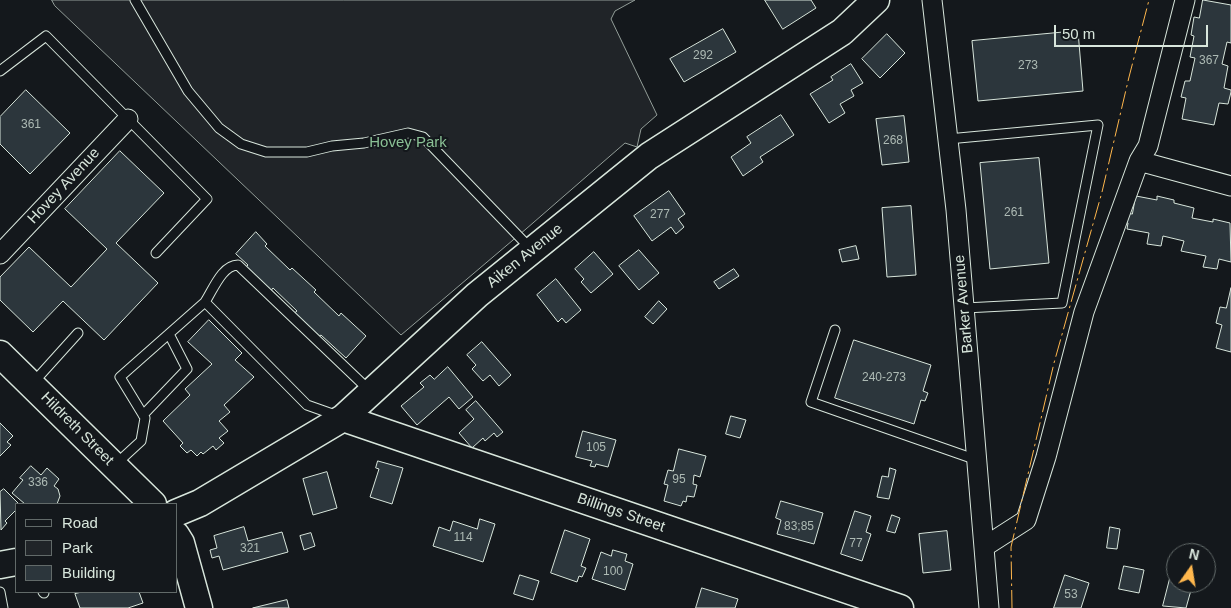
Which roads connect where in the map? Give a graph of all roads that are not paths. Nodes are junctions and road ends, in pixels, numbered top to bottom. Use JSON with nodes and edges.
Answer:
{"nodes":[{"id":1,"x":135,"y":0,"type":"edge"},
{"id":2,"x":876,"y":0,"type":"edge"},
{"id":3,"x":932,"y":0,"type":"edge"},
{"id":4,"x":1184,"y":0,"type":"edge"},
{"id":5,"x":0,"y":71,"type":"edge"},
{"id":6,"x":128,"y":119,"type":"junction"},
{"id":7,"x":948,"y":138,"type":"junction"},
{"id":8,"x":1138,"y":160,"type":"junction"},
{"id":9,"x":1231,"y":186,"type":"edge"},
{"id":10,"x":532,"y":250,"type":"junction"},
{"id":11,"x":156,"y":253,"type":"dead end"},
{"id":12,"x":0,"y":254,"type":"edge"},
{"id":13,"x":206,"y":302,"type":"junction"},
{"id":14,"x":964,"y":308,"type":"junction"},
{"id":15,"x":835,"y":330,"type":"dead end"},
{"id":16,"x":78,"y":332,"type":"dead end"},
{"id":17,"x":169,"y":334,"type":"junction"},
{"id":18,"x":0,"y":354,"type":"edge"},
{"id":19,"x":32,"y":384,"type":"junction"},
{"id":20,"x":370,"y":392,"type":"junction"},
{"id":21,"x":143,"y":415,"type":"junction"},
{"id":22,"x":343,"y":418,"type":"junction"},
{"id":23,"x":977,"y":460,"type":"junction"},
{"id":24,"x":114,"y":466,"type":"junction"},
{"id":25,"x":152,"y":503,"type":"edge"},
{"id":26,"x":178,"y":512,"type":"edge"},
{"id":27,"x":178,"y":538,"type":"edge"},
{"id":28,"x":984,"y":547,"type":"junction"},
{"id":29,"x":15,"y":562,"type":"edge"},
{"id":30,"x":0,"y":565,"type":"edge"},
{"id":31,"x":0,"y":592,"type":"edge"},
{"id":32,"x":3,"y":608,"type":"edge"},
{"id":33,"x":199,"y":608,"type":"edge"},
{"id":34,"x":900,"y":608,"type":"edge"},
{"id":35,"x":989,"y":608,"type":"edge"}],
"edges":[{"from":1,"to":10,"type":"lane"},
{"from":2,"to":10,"type":"street","name":"Aiken Avenue"},
{"from":3,"to":7,"type":"street","name":"Barker Avenue"},
{"from":4,"to":8,"type":"street"},
{"from":5,"to":6,"type":"lane"},
{"from":6,"to":11,"type":"lane"},
{"from":6,"to":12,"type":"street","name":"Hovey Avenue"},
{"from":7,"to":14,"type":"street","name":"Barker Avenue"},
{"from":7,"to":14,"type":"lane"},
{"from":8,"to":9,"type":"street"},
{"from":8,"to":28,"type":"street"},
{"from":10,"to":20,"type":"street","name":"Aiken Avenue"},
{"from":13,"to":17,"type":"lane"},
{"from":13,"to":20,"type":"lane"},
{"from":13,"to":22,"type":"lane"},
{"from":14,"to":23,"type":"street","name":"Barker Avenue"},
{"from":15,"to":23,"type":"lane"},
{"from":16,"to":19,"type":"lane"},
{"from":17,"to":21,"type":"lane"},
{"from":17,"to":21,"type":"lane"},
{"from":18,"to":19,"type":"street","name":"Hildreth Street"},
{"from":19,"to":24,"type":"street","name":"Hildreth Street"},
{"from":20,"to":22,"type":"street","name":"Aiken Avenue"},
{"from":21,"to":24,"type":"lane"},
{"from":22,"to":26,"type":"street","name":"Aiken Avenue"},
{"from":22,"to":34,"type":"street","name":"Billings Street"},
{"from":23,"to":28,"type":"street","name":"Barker Avenue"},
{"from":24,"to":25,"type":"street","name":"Hildreth Street"},
{"from":27,"to":33,"type":"street"},
{"from":28,"to":35,"type":"street","name":"Barker Avenue"},
{"from":29,"to":30,"type":"street"},
{"from":31,"to":32,"type":"lane"}]}
